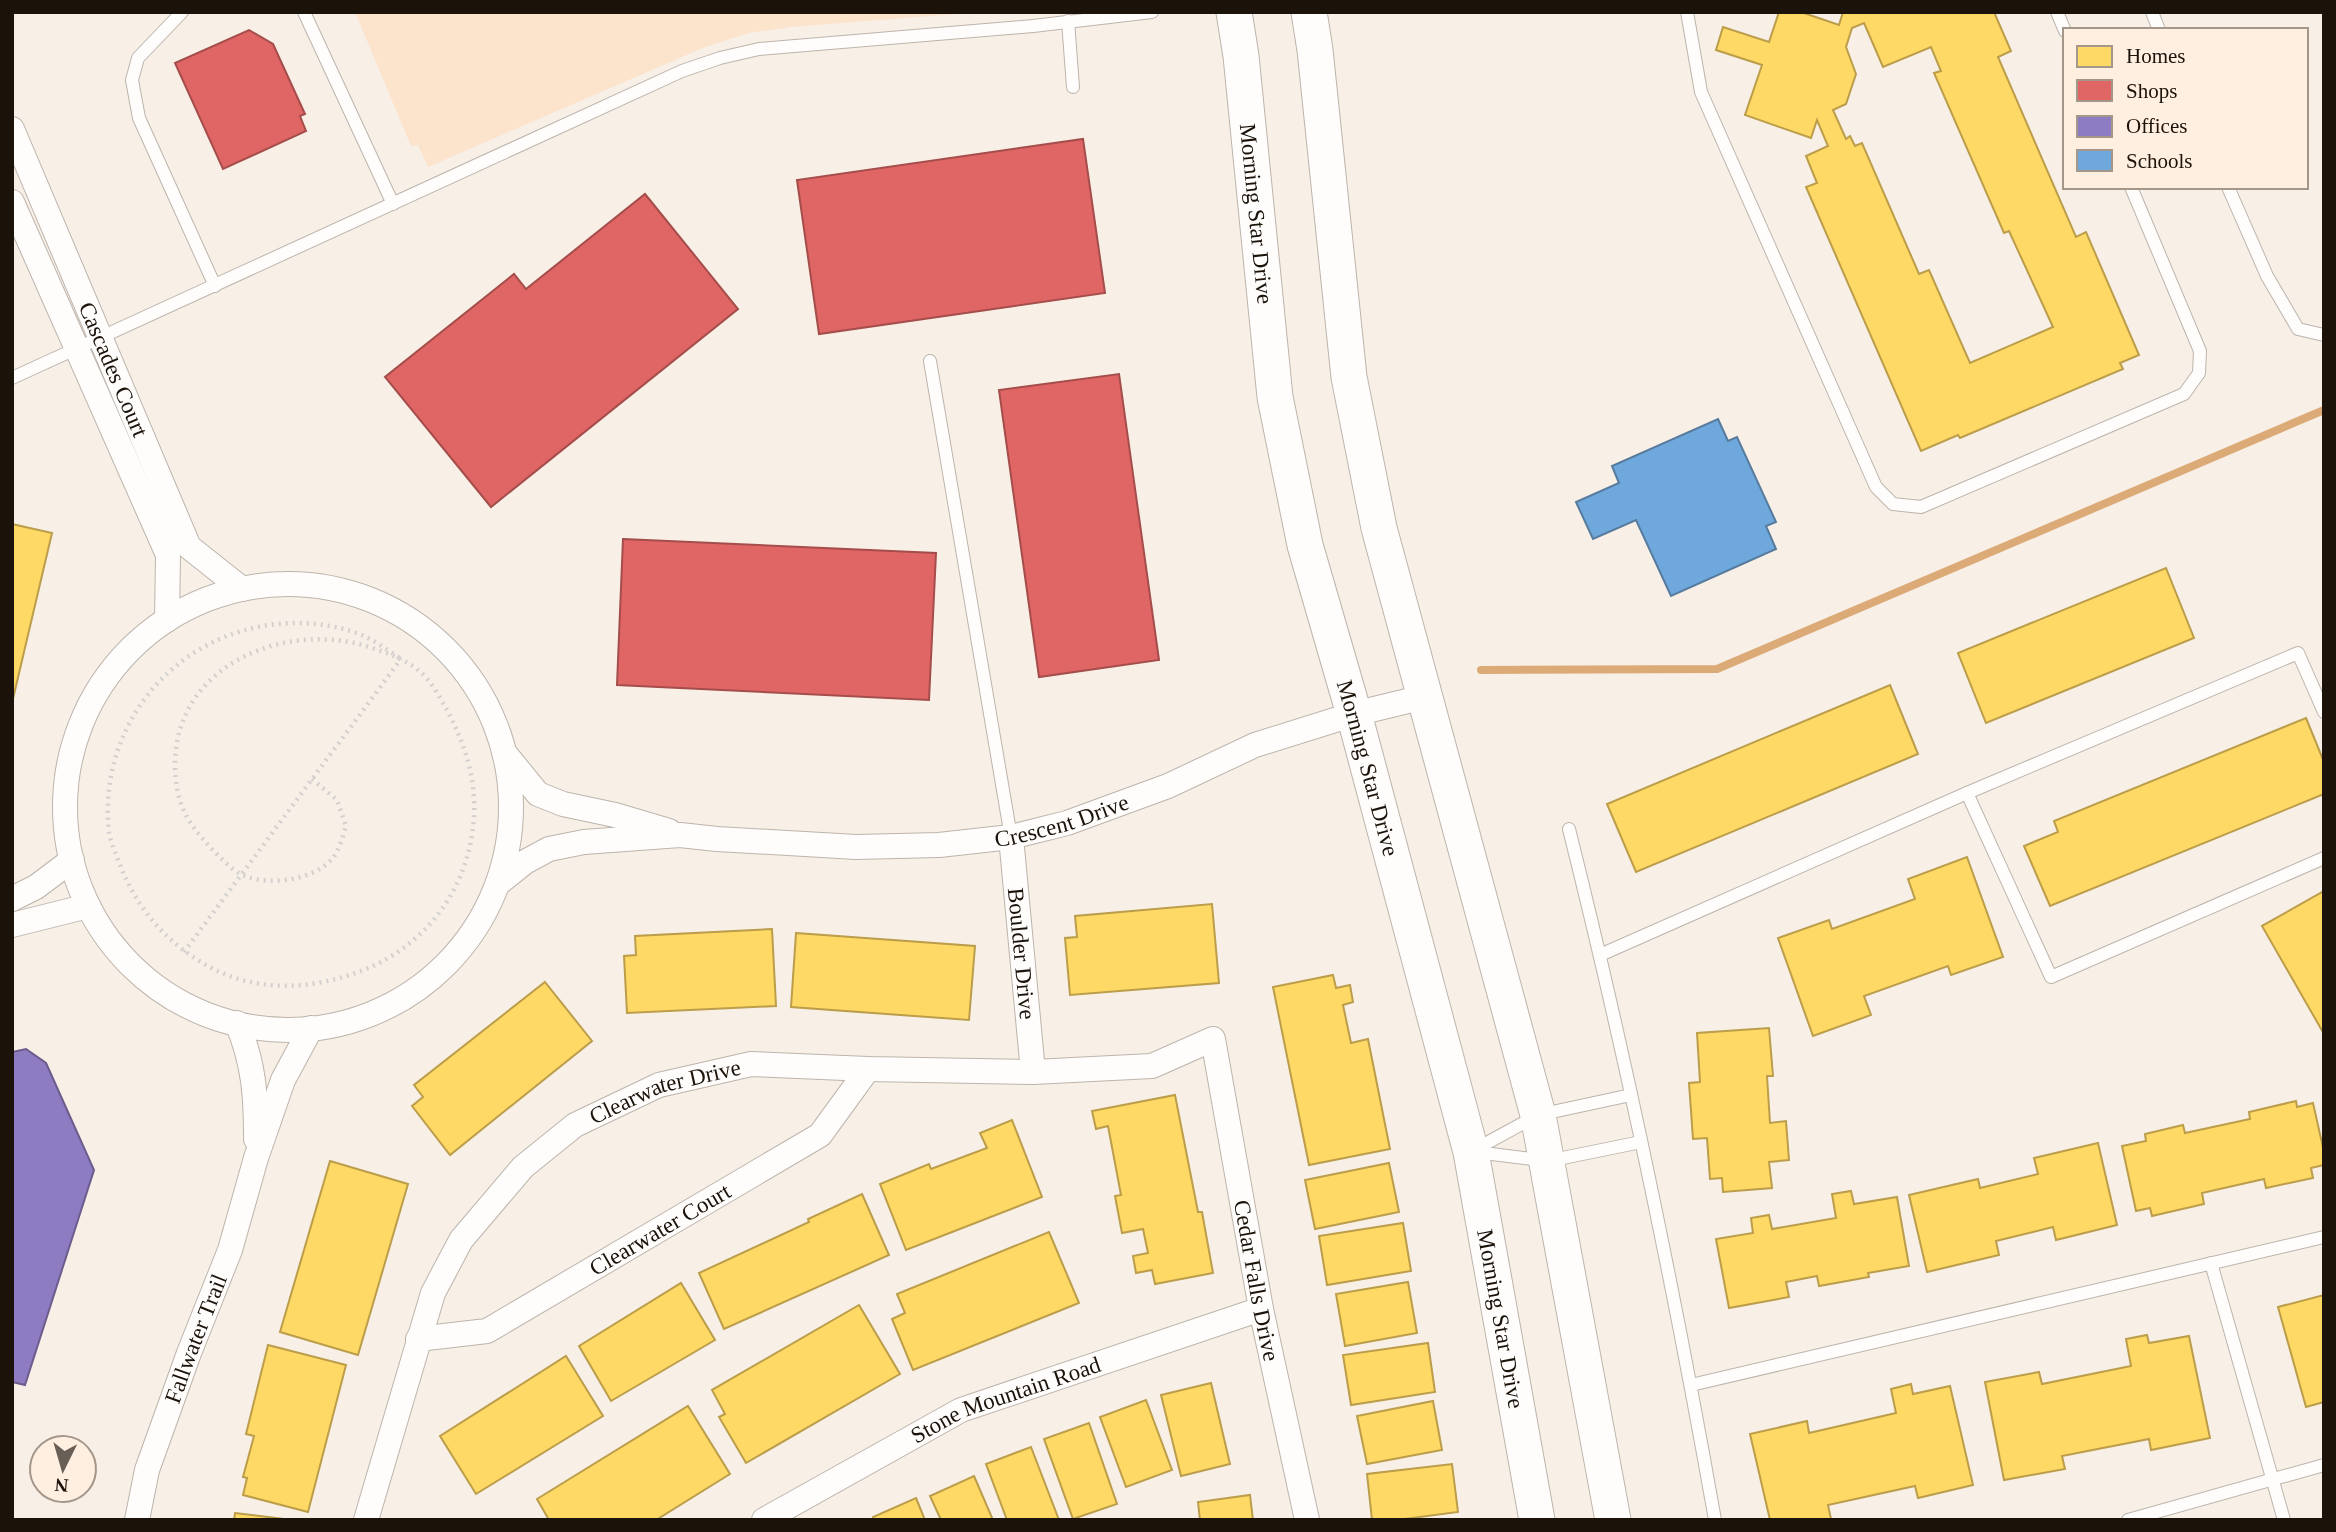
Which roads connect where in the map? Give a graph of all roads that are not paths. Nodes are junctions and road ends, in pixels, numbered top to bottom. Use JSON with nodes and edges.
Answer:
{"nodes":[{"id":1,"x":182,"y":12,"type":"edge"},
{"id":2,"x":304,"y":12,"type":"edge"},
{"id":3,"x":1152,"y":12,"type":"edge"},
{"id":4,"x":1234,"y":12,"type":"edge"},
{"id":5,"x":1309,"y":12,"type":"edge"},
{"id":6,"x":1687,"y":12,"type":"edge"},
{"id":7,"x":1068,"y":21,"type":"junction"},
{"id":8,"x":1073,"y":87,"type":"dead end"},
{"id":9,"x":12,"y":129,"type":"edge"},
{"id":10,"x":2132,"y":189,"type":"edge"},
{"id":11,"x":2229,"y":189,"type":"edge"},
{"id":12,"x":12,"y":202,"type":"edge"},
{"id":13,"x":393,"y":204,"type":"junction"},
{"id":14,"x":215,"y":286,"type":"junction"},
{"id":15,"x":2324,"y":335,"type":"edge"},
{"id":16,"x":100,"y":338,"type":"junction"},
{"id":17,"x":77,"y":349,"type":"junction"},
{"id":18,"x":930,"y":361,"type":"dead end"},
{"id":19,"x":12,"y":378,"type":"edge"},
{"id":20,"x":242,"y":589,"type":"junction"},
{"id":21,"x":167,"y":620,"type":"junction"},
{"id":22,"x":1424,"y":697,"type":"junction"},
{"id":23,"x":2324,"y":712,"type":"edge"},
{"id":24,"x":1354,"y":714,"type":"junction"},
{"id":25,"x":507,"y":757,"type":"junction"},
{"id":26,"x":1967,"y":793,"type":"junction"},
{"id":27,"x":1569,"y":829,"type":"dead end"},
{"id":28,"x":680,"y":835,"type":"junction"},
{"id":29,"x":1011,"y":837,"type":"junction"},
{"id":30,"x":2324,"y":858,"type":"edge"},
{"id":31,"x":72,"y":860,"type":"junction"},
{"id":32,"x":500,"y":882,"type":"junction"},
{"id":33,"x":12,"y":899,"type":"edge"},
{"id":34,"x":88,"y":906,"type":"junction"},
{"id":35,"x":12,"y":925,"type":"edge"},
{"id":36,"x":1600,"y":955,"type":"junction"},
{"id":37,"x":237,"y":1023,"type":"junction"},
{"id":38,"x":311,"y":1028,"type":"junction"},
{"id":39,"x":1213,"y":1039,"type":"joint"},
{"id":40,"x":868,"y":1069,"type":"junction"},
{"id":41,"x":1033,"y":1072,"type":"junction"},
{"id":42,"x":1631,"y":1095,"type":"junction"},
{"id":43,"x":1538,"y":1115,"type":"junction"},
{"id":44,"x":1641,"y":1142,"type":"junction"},
{"id":45,"x":1471,"y":1152,"type":"junction"},
{"id":46,"x":256,"y":1158,"type":"junction"},
{"id":47,"x":1548,"y":1161,"type":"junction"},
{"id":48,"x":2324,"y":1237,"type":"edge"},
{"id":49,"x":2211,"y":1263,"type":"junction"},
{"id":50,"x":1261,"y":1309,"type":"junction"},
{"id":51,"x":418,"y":1339,"type":"junction"},
{"id":52,"x":1691,"y":1385,"type":"junction"},
{"id":53,"x":2324,"y":1465,"type":"edge"},
{"id":54,"x":2273,"y":1481,"type":"junction"},
{"id":55,"x":137,"y":1520,"type":"edge"},
{"id":56,"x":366,"y":1520,"type":"edge"},
{"id":57,"x":764,"y":1520,"type":"edge"},
{"id":58,"x":1307,"y":1520,"type":"edge"},
{"id":59,"x":1537,"y":1520,"type":"edge"},
{"id":60,"x":1613,"y":1520,"type":"edge"},
{"id":61,"x":1715,"y":1520,"type":"edge"},
{"id":62,"x":2128,"y":1520,"type":"edge"},
{"id":63,"x":2284,"y":1520,"type":"edge"}],
"edges":[{"from":1,"to":14,"type":"lane"},
{"from":2,"to":13,"type":"lane"},
{"from":3,"to":7,"type":"lane"},
{"from":4,"to":24,"type":"street","name":"Morning Star Drive"},
{"from":5,"to":22,"type":"street"},
{"from":6,"to":10,"type":"lane"},
{"from":7,"to":8,"type":"lane"},
{"from":7,"to":13,"type":"lane"},
{"from":9,"to":16,"type":"street","name":"Cascades Court"},
{"from":11,"to":15,"type":"lane"},
{"from":12,"to":17,"type":"street","name":"Cascades Court"},
{"from":13,"to":14,"type":"lane"},
{"from":14,"to":16,"type":"lane"},
{"from":16,"to":17,"type":"lane"},
{"from":16,"to":20,"type":"street","name":"Cascades Court"},
{"from":17,"to":19,"type":"lane"},
{"from":17,"to":21,"type":"street","name":"Cascades Court"},
{"from":18,"to":29,"type":"lane"},
{"from":20,"to":21,"type":"street"},
{"from":20,"to":25,"type":"street"},
{"from":21,"to":31,"type":"street"},
{"from":22,"to":24,"type":"street","name":"Crescent Drive"},
{"from":22,"to":43,"type":"street"},
{"from":23,"to":26,"type":"lane"},
{"from":24,"to":29,"type":"street","name":"Crescent Drive"},
{"from":24,"to":45,"type":"street","name":"Morning Star Drive"},
{"from":25,"to":28,"type":"street","name":"Crescent Drive"},
{"from":25,"to":32,"type":"street"},
{"from":26,"to":30,"type":"lane"},
{"from":26,"to":36,"type":"lane"},
{"from":27,"to":36,"type":"lane"},
{"from":28,"to":29,"type":"street","name":"Crescent Drive"},
{"from":28,"to":32,"type":"street","name":"Crescent Drive"},
{"from":29,"to":41,"type":"street","name":"Boulder Drive"},
{"from":31,"to":33,"type":"street"},
{"from":31,"to":34,"type":"street"},
{"from":32,"to":38,"type":"street"},
{"from":34,"to":35,"type":"street"},
{"from":34,"to":37,"type":"street"},
{"from":36,"to":42,"type":"lane"},
{"from":37,"to":38,"type":"street"},
{"from":37,"to":46,"type":"street","name":"Fallwater Trail"},
{"from":38,"to":46,"type":"street","name":"Fallwater Trail"},
{"from":39,"to":41,"type":"street","name":"Clearwater Drive"},
{"from":39,"to":50,"type":"street","name":"Cedar Falls Drive"},
{"from":40,"to":41,"type":"street","name":"Clearwater Drive"},
{"from":40,"to":51,"type":"street","name":"Clearwater Court"},
{"from":40,"to":51,"type":"street","name":"Clearwater Drive"},
{"from":42,"to":43,"type":"lane"},
{"from":42,"to":44,"type":"lane"},
{"from":43,"to":45,"type":"lane"},
{"from":43,"to":47,"type":"street"},
{"from":44,"to":47,"type":"lane"},
{"from":44,"to":52,"type":"lane"},
{"from":45,"to":47,"type":"lane"},
{"from":45,"to":59,"type":"street","name":"Morning Star Drive"},
{"from":46,"to":55,"type":"street","name":"Fallwater Trail"},
{"from":47,"to":60,"type":"street"},
{"from":48,"to":49,"type":"lane"},
{"from":49,"to":52,"type":"lane"},
{"from":49,"to":54,"type":"lane"},
{"from":50,"to":57,"type":"street","name":"Stone Mountain Road"},
{"from":50,"to":58,"type":"street","name":"Cedar Falls Drive"},
{"from":51,"to":56,"type":"street","name":"Clearwater Drive"},
{"from":52,"to":61,"type":"lane"},
{"from":53,"to":54,"type":"lane"},
{"from":54,"to":62,"type":"lane"},
{"from":54,"to":63,"type":"lane"}]}
